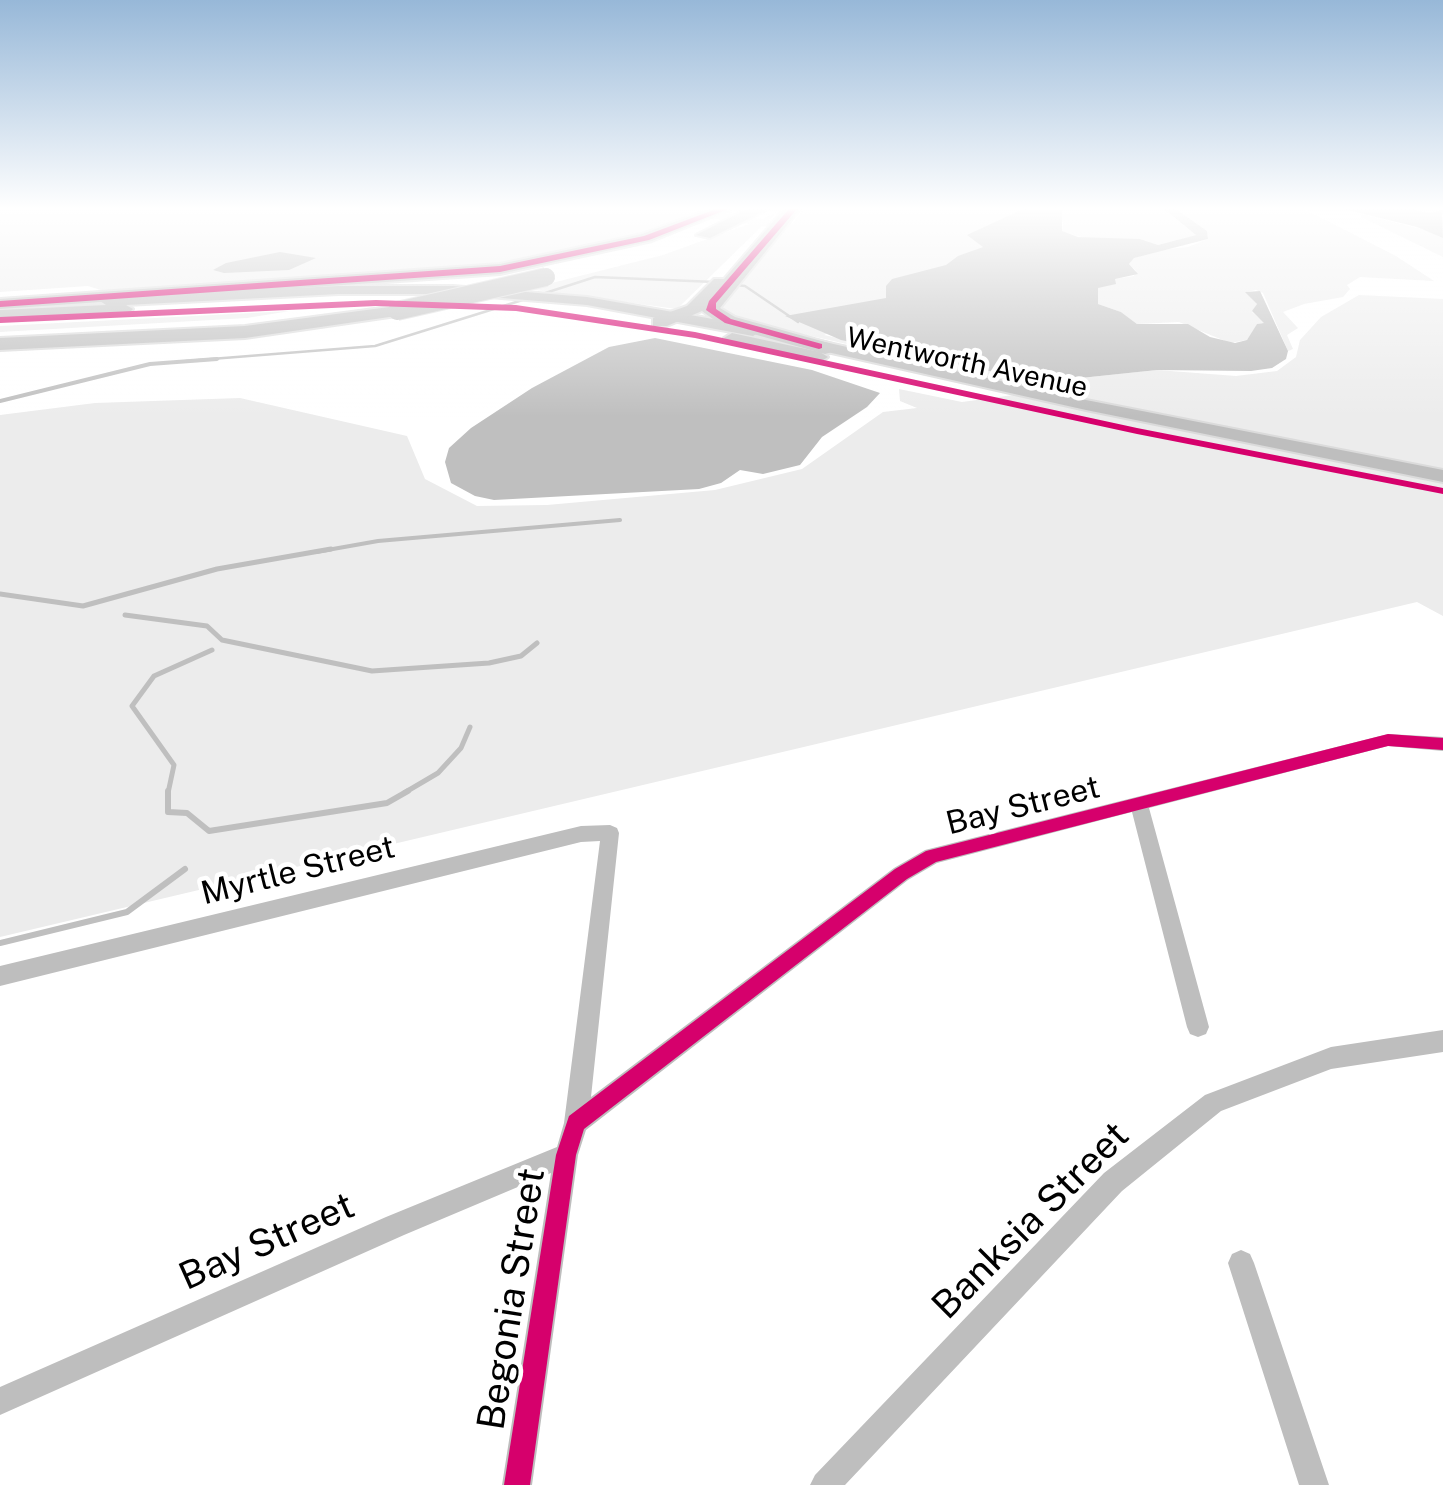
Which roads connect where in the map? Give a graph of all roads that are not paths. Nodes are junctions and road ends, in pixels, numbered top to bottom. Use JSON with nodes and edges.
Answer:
{"nodes":[{"id":1,"x":423,"y":278,"type":"edge"},
{"id":2,"x":467,"y":278,"type":"edge"},
{"id":3,"x":486,"y":278,"type":"edge"},
{"id":4,"x":576,"y":278,"type":"edge"},
{"id":5,"x":730,"y":278,"type":"edge"},
{"id":6,"x":721,"y":287,"type":"junction"},
{"id":7,"x":453,"y":290,"type":"junction"},
{"id":8,"x":525,"y":296,"type":"junction"},
{"id":9,"x":0,"y":305,"type":"edge"},
{"id":10,"x":0,"y":315,"type":"edge"},
{"id":11,"x":682,"y":316,"type":"junction"},
{"id":12,"x":660,"y":322,"type":"junction"},
{"id":13,"x":0,"y":336,"type":"edge"},
{"id":14,"x":0,"y":344,"type":"edge"},
{"id":15,"x":825,"y":348,"type":"junction"},
{"id":16,"x":1443,"y":476,"type":"edge"},
{"id":17,"x":1443,"y":485,"type":"edge"},
{"id":18,"x":1443,"y":744,"type":"edge"},
{"id":19,"x":1140,"y":805,"type":"junction"},
{"id":20,"x":610,"y":833,"type":"joint"},
{"id":21,"x":0,"y":976,"type":"edge"},
{"id":22,"x":1198,"y":1027,"type":"dead end"},
{"id":23,"x":1443,"y":1041,"type":"edge"},
{"id":24,"x":576,"y":1123,"type":"junction"},
{"id":25,"x":566,"y":1155,"type":"junction"},
{"id":26,"x":1241,"y":1263,"type":"dead end"},
{"id":27,"x":0,"y":1401,"type":"edge"},
{"id":28,"x":517,"y":1485,"type":"edge"},
{"id":29,"x":825,"y":1485,"type":"edge"},
{"id":30,"x":1314,"y":1485,"type":"edge"}],
"edges":[{"from":1,"to":9,"type":"highway"},
{"from":2,"to":7,"type":"highway"},
{"from":3,"to":13,"type":"highway","bridge":true},
{"from":4,"to":8,"type":"highway"},
{"from":5,"to":6,"type":"highway"},
{"from":6,"to":11,"type":"highway"},
{"from":6,"to":15,"type":"highway"},
{"from":7,"to":8,"type":"main road"},
{"from":7,"to":9,"type":"main road"},
{"from":8,"to":10,"type":"main road","name":"Wentworth Avenue"},
{"from":8,"to":11,"type":"main road","name":"Wentworth Avenue"},
{"from":8,"to":12,"type":"main road","name":"Wentworth Avenue"},
{"from":8,"to":14,"type":"highway","bridge":true},
{"from":11,"to":12,"type":"highway"},
{"from":11,"to":15,"type":"main road","name":"Wentworth Avenue"},
{"from":12,"to":17,"type":"main road","name":"Wentworth Avenue"},
{"from":15,"to":16,"type":"main road","name":"Wentworth Avenue"},
{"from":18,"to":19,"type":"street","name":"Bay Street"},
{"from":19,"to":22,"type":"street"},
{"from":19,"to":24,"type":"street","name":"Bay Street"},
{"from":20,"to":21,"type":"street","name":"Myrtle Street"},
{"from":20,"to":24,"type":"street","name":"Begonia Street"},
{"from":23,"to":29,"type":"street","name":"Banksia Street"},
{"from":24,"to":25,"type":"street","name":"Begonia Street"},
{"from":25,"to":27,"type":"street","name":"Bay Street"},
{"from":25,"to":28,"type":"street","name":"Begonia Street"},
{"from":26,"to":30,"type":"street"}]}
